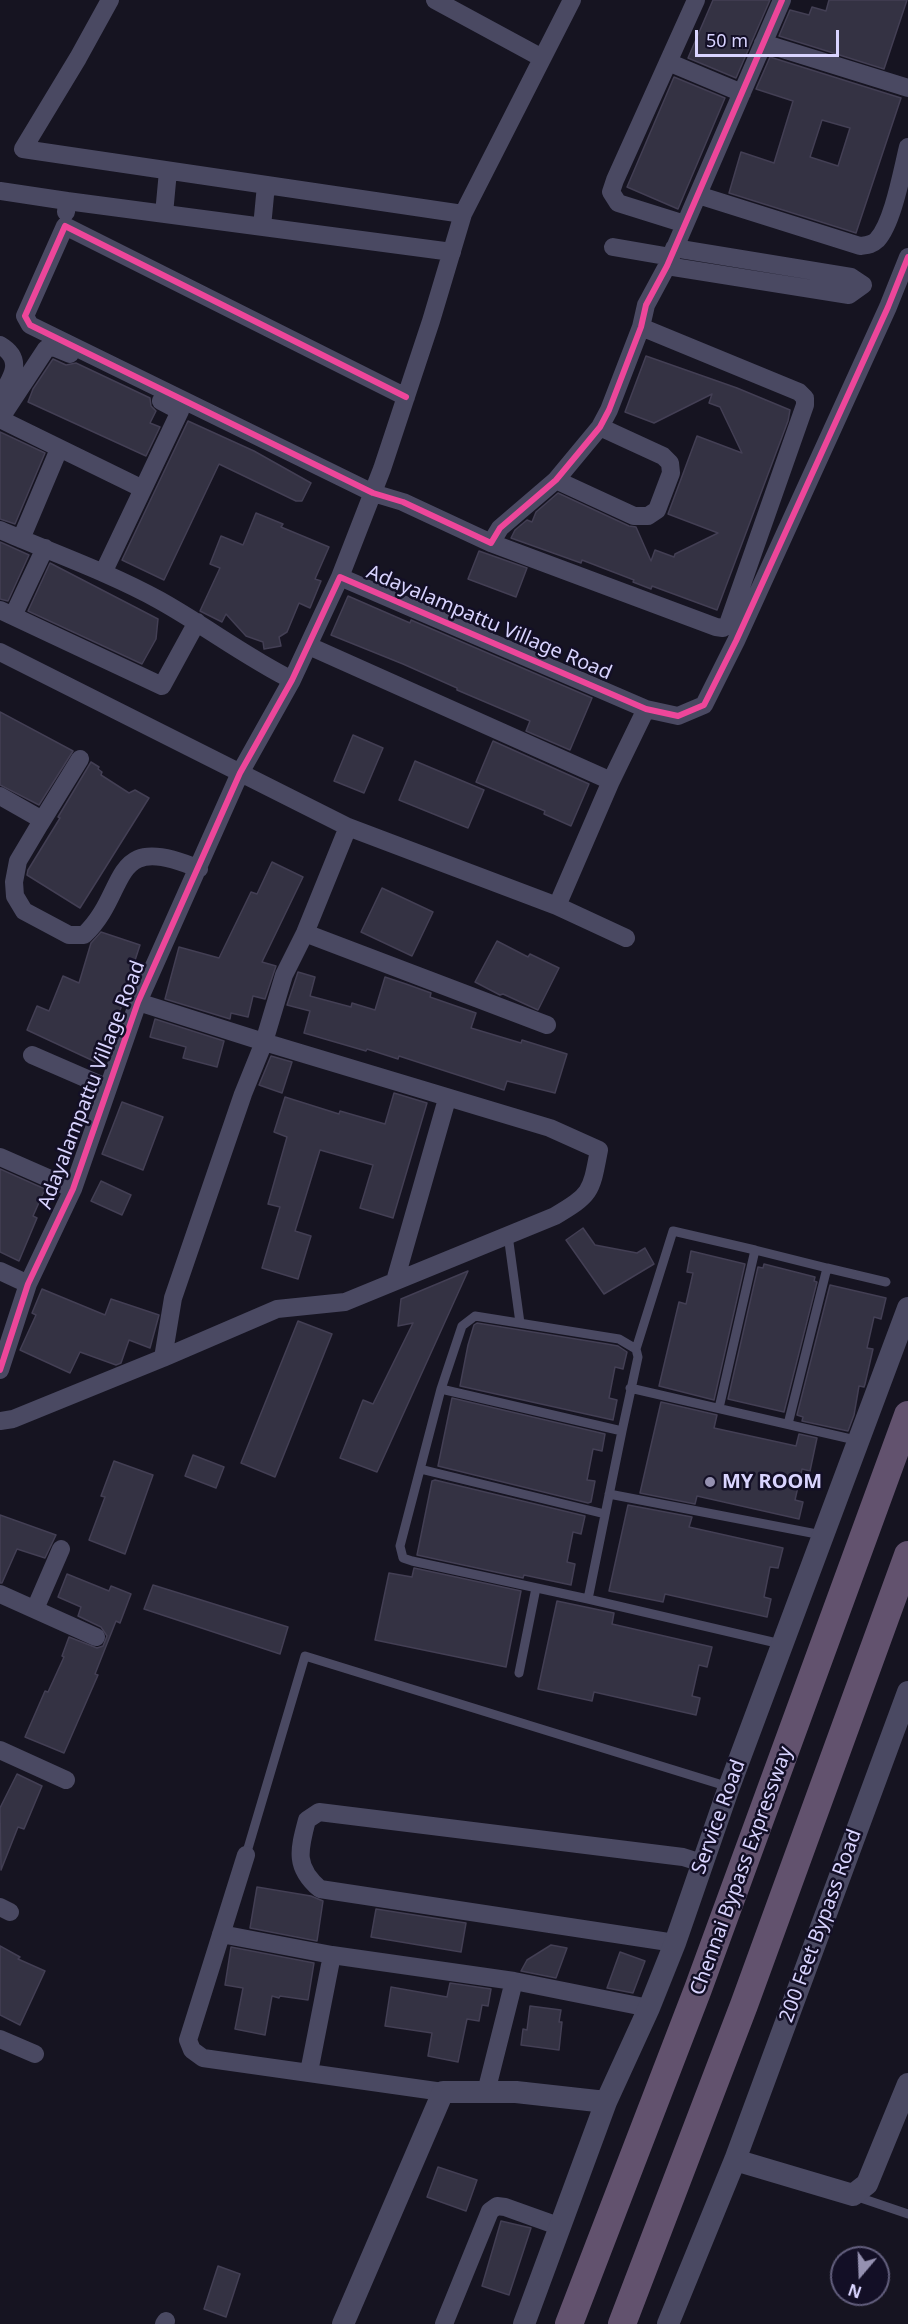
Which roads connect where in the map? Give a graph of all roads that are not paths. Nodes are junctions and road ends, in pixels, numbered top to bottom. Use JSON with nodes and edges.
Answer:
{"nodes":[{"id":1,"x":110,"y":0,"type":"edge"},
{"id":2,"x":435,"y":0,"type":"edge"},
{"id":3,"x":572,"y":0,"type":"edge"},
{"id":4,"x":696,"y":0,"type":"edge"},
{"id":5,"x":782,"y":0,"type":"edge"},
{"id":6,"x":763,"y":43,"type":"junction"},
{"id":7,"x":542,"y":58,"type":"junction"},
{"id":8,"x":668,"y":62,"type":"junction"},
{"id":9,"x":908,"y":88,"type":"edge"},
{"id":10,"x":742,"y":93,"type":"junction"},
{"id":11,"x":908,"y":147,"type":"edge"},
{"id":12,"x":168,"y":171,"type":"junction"},
{"id":13,"x":266,"y":185,"type":"junction"},
{"id":14,"x":0,"y":191,"type":"edge"},
{"id":15,"x":698,"y":195,"type":"junction"},
{"id":16,"x":67,"y":201,"type":"junction"},
{"id":17,"x":164,"y":214,"type":"junction"},
{"id":18,"x":463,"y":214,"type":"junction"},
{"id":19,"x":685,"y":224,"type":"junction"},
{"id":20,"x":65,"y":226,"type":"junction"},
{"id":21,"x":262,"y":227,"type":"junction"},
{"id":22,"x":612,"y":247,"type":"dead end"},
{"id":23,"x":452,"y":252,"type":"junction"},
{"id":24,"x":670,"y":257,"type":"junction"},
{"id":25,"x":908,"y":257,"type":"edge"},
{"id":26,"x":893,"y":292,"type":"junction"},
{"id":27,"x":641,"y":327,"type":"junction"},
{"id":28,"x":0,"y":345,"type":"edge"},
{"id":29,"x":0,"y":397,"type":"edge"},
{"id":30,"x":406,"y":398,"type":"junction"},
{"id":31,"x":0,"y":419,"type":"edge"},
{"id":32,"x":600,"y":427,"type":"junction"},
{"id":33,"x":59,"y":449,"type":"junction"},
{"id":34,"x":556,"y":480,"type":"junction"},
{"id":35,"x":143,"y":489,"type":"junction"},
{"id":36,"x":373,"y":493,"type":"junction"},
{"id":37,"x":0,"y":530,"type":"edge"},
{"id":38,"x":21,"y":539,"type":"junction"},
{"id":39,"x":491,"y":543,"type":"junction"},
{"id":40,"x":45,"y":548,"type":"junction"},
{"id":41,"x":104,"y":572,"type":"junction"},
{"id":42,"x":340,"y":577,"type":"junction"},
{"id":43,"x":7,"y":613,"type":"edge"},
{"id":44,"x":197,"y":622,"type":"junction"},
{"id":45,"x":309,"y":646,"type":"junction"},
{"id":46,"x":0,"y":652,"type":"edge"},
{"id":47,"x":292,"y":680,"type":"junction"},
{"id":48,"x":646,"y":709,"type":"junction"},
{"id":49,"x":80,"y":759,"type":"dead end"},
{"id":50,"x":240,"y":773,"type":"junction"},
{"id":51,"x":611,"y":780,"type":"junction"},
{"id":52,"x":0,"y":796,"type":"edge"},
{"id":53,"x":40,"y":824,"type":"junction"},
{"id":54,"x":348,"y":827,"type":"junction"},
{"id":55,"x":199,"y":869,"type":"junction"},
{"id":56,"x":557,"y":906,"type":"junction"},
{"id":57,"x":305,"y":933,"type":"junction"},
{"id":58,"x":626,"y":938,"type":"dead end"},
{"id":59,"x":138,"y":1002,"type":"junction"},
{"id":60,"x":547,"y":1025,"type":"dead end"},
{"id":61,"x":264,"y":1042,"type":"junction"},
{"id":62,"x":32,"y":1055,"type":"dead end"},
{"id":63,"x":108,"y":1088,"type":"junction"},
{"id":64,"x":447,"y":1099,"type":"junction"},
{"id":65,"x":0,"y":1157,"type":"edge"},
{"id":66,"x":73,"y":1189,"type":"junction"},
{"id":67,"x":508,"y":1235,"type":"junction"},
{"id":68,"x":755,"y":1250,"type":"junction"},
{"id":69,"x":826,"y":1268,"type":"junction"},
{"id":70,"x":0,"y":1271,"type":"edge"},
{"id":71,"x":395,"y":1281,"type":"junction"},
{"id":72,"x":886,"y":1282,"type":"dead end"},
{"id":73,"x":28,"y":1284,"type":"junction"},
{"id":74,"x":908,"y":1308,"type":"edge"},
{"id":75,"x":520,"y":1323,"type":"junction"},
{"id":76,"x":636,"y":1349,"type":"junction"},
{"id":77,"x":163,"y":1358,"type":"junction"},
{"id":78,"x":0,"y":1370,"type":"edge"},
{"id":79,"x":630,"y":1388,"type":"junction"},
{"id":80,"x":441,"y":1389,"type":"junction"},
{"id":81,"x":719,"y":1408,"type":"junction"},
{"id":82,"x":908,"y":1415,"type":"edge"},
{"id":83,"x":0,"y":1421,"type":"edge"},
{"id":84,"x":788,"y":1424,"type":"junction"},
{"id":85,"x":622,"y":1431,"type":"junction"},
{"id":86,"x":852,"y":1439,"type":"dead end"},
{"id":87,"x":420,"y":1469,"type":"junction"},
{"id":88,"x":609,"y":1494,"type":"junction"},
{"id":89,"x":605,"y":1514,"type":"junction"},
{"id":90,"x":824,"y":1535,"type":"junction"},
{"id":91,"x":61,"y":1549,"type":"dead end"},
{"id":92,"x":908,"y":1555,"type":"edge"},
{"id":93,"x":536,"y":1588,"type":"junction"},
{"id":94,"x":0,"y":1594,"type":"edge"},
{"id":95,"x":588,"y":1599,"type":"junction"},
{"id":96,"x":35,"y":1609,"type":"junction"},
{"id":97,"x":96,"y":1637,"type":"dead end"},
{"id":98,"x":783,"y":1644,"type":"junction"},
{"id":99,"x":519,"y":1673,"type":"dead end"},
{"id":100,"x":908,"y":1692,"type":"edge"},
{"id":101,"x":0,"y":1750,"type":"edge"},
{"id":102,"x":66,"y":1780,"type":"dead end"},
{"id":103,"x":729,"y":1787,"type":"junction"},
{"id":104,"x":246,"y":1855,"type":"joint"},
{"id":105,"x":693,"y":1860,"type":"junction"},
{"id":106,"x":221,"y":1934,"type":"junction"},
{"id":107,"x":666,"y":1942,"type":"junction"},
{"id":108,"x":332,"y":1955,"type":"junction"},
{"id":109,"x":514,"y":1981,"type":"junction"},
{"id":110,"x":650,"y":2008,"type":"junction"},
{"id":111,"x":0,"y":2039,"type":"edge"},
{"id":112,"x":35,"y":2054,"type":"dead end"},
{"id":113,"x":309,"y":2072,"type":"junction"},
{"id":114,"x":907,"y":2089,"type":"edge"},
{"id":115,"x":443,"y":2092,"type":"junction"},
{"id":116,"x":486,"y":2092,"type":"junction"},
{"id":117,"x":606,"y":2102,"type":"junction"},
{"id":118,"x":735,"y":2160,"type":"junction"},
{"id":119,"x":853,"y":2195,"type":"junction"},
{"id":120,"x":908,"y":2214,"type":"edge"},
{"id":121,"x":561,"y":2227,"type":"junction"},
{"id":122,"x":343,"y":2324,"type":"edge"},
{"id":123,"x":444,"y":2324,"type":"edge"},
{"id":124,"x":524,"y":2324,"type":"edge"},
{"id":125,"x":569,"y":2324,"type":"edge"},
{"id":126,"x":622,"y":2324,"type":"edge"},
{"id":127,"x":669,"y":2324,"type":"edge"}],
"edges":[{"from":1,"to":12,"type":"street"},
{"from":2,"to":7,"type":"street"},
{"from":3,"to":7,"type":"street"},
{"from":4,"to":8,"type":"street"},
{"from":5,"to":6,"type":"street"},
{"from":6,"to":9,"type":"street"},
{"from":6,"to":10,"type":"street"},
{"from":7,"to":18,"type":"street"},
{"from":8,"to":10,"type":"street"},
{"from":8,"to":19,"type":"street"},
{"from":10,"to":15,"type":"street"},
{"from":11,"to":15,"type":"street"},
{"from":12,"to":13,"type":"street"},
{"from":12,"to":17,"type":"street"},
{"from":13,"to":18,"type":"street"},
{"from":13,"to":21,"type":"street"},
{"from":14,"to":16,"type":"street"},
{"from":15,"to":19,"type":"street"},
{"from":16,"to":17,"type":"street"},
{"from":16,"to":20,"type":"street"},
{"from":17,"to":21,"type":"street"},
{"from":18,"to":23,"type":"street"},
{"from":19,"to":24,"type":"street"},
{"from":20,"to":30,"type":"street"},
{"from":20,"to":36,"type":"street"},
{"from":21,"to":23,"type":"street"},
{"from":22,"to":24,"type":"street"},
{"from":23,"to":30,"type":"street"},
{"from":24,"to":26,"type":"street"},
{"from":24,"to":27,"type":"street"},
{"from":25,"to":26,"type":"street","name":"Adayalampattu Village Road"},
{"from":26,"to":48,"type":"street","name":"Adayalampattu Village Road"},
{"from":27,"to":32,"type":"street"},
{"from":27,"to":39,"type":"street"},
{"from":28,"to":29,"type":"street"},
{"from":30,"to":36,"type":"street"},
{"from":31,"to":33,"type":"street"},
{"from":31,"to":35,"type":"street"},
{"from":32,"to":34,"type":"street"},
{"from":32,"to":34,"type":"street"},
{"from":33,"to":35,"type":"street"},
{"from":33,"to":38,"type":"street"},
{"from":34,"to":39,"type":"street"},
{"from":35,"to":41,"type":"street"},
{"from":36,"to":39,"type":"street"},
{"from":36,"to":42,"type":"street"},
{"from":37,"to":38,"type":"street"},
{"from":38,"to":40,"type":"street"},
{"from":40,"to":41,"type":"street"},
{"from":40,"to":43,"type":"street"},
{"from":41,"to":44,"type":"street"},
{"from":42,"to":45,"type":"street","name":"Adayalampattu Village Road"},
{"from":42,"to":48,"type":"street","name":"Adayalampattu Village Road"},
{"from":43,"to":44,"type":"street"},
{"from":44,"to":47,"type":"street"},
{"from":45,"to":47,"type":"street","name":"Adayalampattu Village Road"},
{"from":45,"to":51,"type":"street"},
{"from":46,"to":50,"type":"street"},
{"from":47,"to":50,"type":"street","name":"Adayalampattu Village Road"},
{"from":48,"to":51,"type":"street"},
{"from":49,"to":53,"type":"street"},
{"from":50,"to":54,"type":"street"},
{"from":50,"to":55,"type":"street","name":"Adayalampattu Village Road"},
{"from":51,"to":56,"type":"street"},
{"from":52,"to":53,"type":"street"},
{"from":53,"to":55,"type":"street"},
{"from":54,"to":56,"type":"street"},
{"from":54,"to":57,"type":"street"},
{"from":55,"to":59,"type":"street","name":"Adayalampattu Village Road"},
{"from":56,"to":58,"type":"street"},
{"from":57,"to":60,"type":"street"},
{"from":57,"to":61,"type":"street"},
{"from":59,"to":61,"type":"street"},
{"from":59,"to":63,"type":"street","name":"Adayalampattu Village Road"},
{"from":61,"to":64,"type":"street"},
{"from":61,"to":77,"type":"street"},
{"from":62,"to":63,"type":"street"},
{"from":63,"to":66,"type":"street","name":"Adayalampattu Village Road"},
{"from":64,"to":67,"type":"street"},
{"from":64,"to":71,"type":"street"},
{"from":65,"to":66,"type":"street"},
{"from":66,"to":73,"type":"street","name":"Adayalampattu Village Road"},
{"from":67,"to":71,"type":"street"},
{"from":67,"to":75,"type":"lane"},
{"from":68,"to":69,"type":"lane"},
{"from":68,"to":76,"type":"lane"},
{"from":68,"to":81,"type":"lane"},
{"from":69,"to":72,"type":"lane"},
{"from":69,"to":84,"type":"lane"},
{"from":70,"to":73,"type":"street"},
{"from":71,"to":77,"type":"street"},
{"from":73,"to":78,"type":"street","name":"Adayalampattu Village Road"},
{"from":74,"to":90,"type":"street","name":"Service Road"},
{"from":75,"to":76,"type":"lane"},
{"from":75,"to":80,"type":"lane"},
{"from":76,"to":79,"type":"lane"},
{"from":77,"to":83,"type":"street"},
{"from":79,"to":81,"type":"lane"},
{"from":79,"to":85,"type":"lane"},
{"from":80,"to":85,"type":"lane"},
{"from":80,"to":87,"type":"lane"},
{"from":81,"to":84,"type":"lane"},
{"from":82,"to":125,"type":"highway","name":"Chennai Bypass Expressway"},
{"from":84,"to":86,"type":"lane"},
{"from":85,"to":88,"type":"lane"},
{"from":87,"to":89,"type":"lane"},
{"from":87,"to":93,"type":"lane"},
{"from":88,"to":89,"type":"lane"},
{"from":88,"to":90,"type":"lane"},
{"from":89,"to":95,"type":"lane"},
{"from":90,"to":98,"type":"street","name":"Service Road"},
{"from":91,"to":96,"type":"street"},
{"from":92,"to":126,"type":"highway"},
{"from":93,"to":95,"type":"lane"},
{"from":93,"to":99,"type":"lane"},
{"from":94,"to":96,"type":"street"},
{"from":95,"to":98,"type":"lane"},
{"from":96,"to":97,"type":"street"},
{"from":98,"to":103,"type":"street","name":"Service Road"},
{"from":100,"to":118,"type":"street","name":"200 Feet Bypass Road"},
{"from":101,"to":102,"type":"street"},
{"from":103,"to":104,"type":"lane"},
{"from":103,"to":105,"type":"street","name":"Service Road"},
{"from":104,"to":106,"type":"street"},
{"from":105,"to":107,"type":"street","name":"Service Road"},
{"from":105,"to":107,"type":"street"},
{"from":106,"to":108,"type":"street"},
{"from":106,"to":113,"type":"street"},
{"from":107,"to":110,"type":"street","name":"Service Road"},
{"from":108,"to":109,"type":"street"},
{"from":108,"to":113,"type":"street"},
{"from":109,"to":110,"type":"street"},
{"from":109,"to":116,"type":"street"},
{"from":110,"to":117,"type":"street","name":"Service Road"},
{"from":111,"to":112,"type":"street"},
{"from":113,"to":115,"type":"street"},
{"from":114,"to":119,"type":"street"},
{"from":115,"to":116,"type":"street"},
{"from":115,"to":122,"type":"street"},
{"from":116,"to":117,"type":"street"},
{"from":117,"to":121,"type":"street","name":"Service Road"},
{"from":118,"to":119,"type":"street"},
{"from":118,"to":127,"type":"street","name":"200 Feet Bypass Road"},
{"from":119,"to":120,"type":"lane"},
{"from":121,"to":123,"type":"street"},
{"from":121,"to":124,"type":"street","name":"Service Road"}]}
